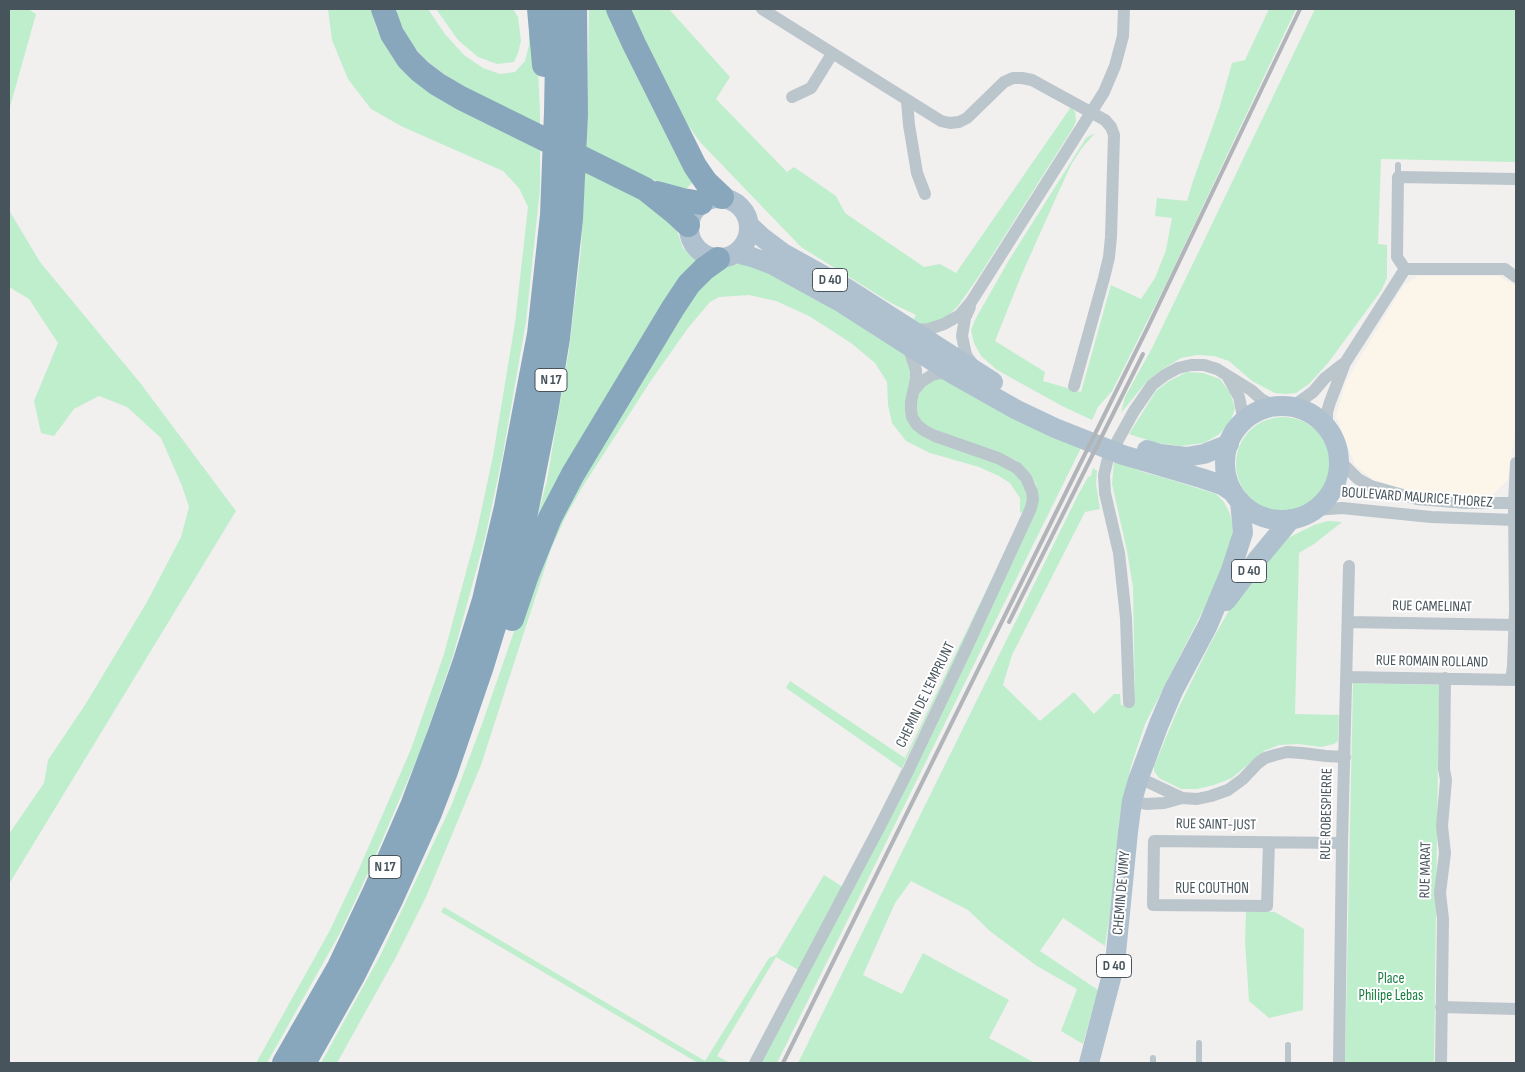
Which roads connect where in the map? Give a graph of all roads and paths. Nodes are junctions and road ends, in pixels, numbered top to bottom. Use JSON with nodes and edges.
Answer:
{"nodes":[{"id":1,"x":539,"y":9,"type":"edge"},
{"id":2,"x":558,"y":9,"type":"edge"},
{"id":3,"x":575,"y":9,"type":"edge"},
{"id":4,"x":618,"y":9,"type":"edge"},
{"id":5,"x":1124,"y":9,"type":"edge"},
{"id":6,"x":766,"y":10,"type":"edge"},
{"id":7,"x":386,"y":13,"type":"edge"},
{"id":8,"x":832,"y":54,"type":"junction"},
{"id":9,"x":792,"y":96,"type":"dead end"},
{"id":10,"x":907,"y":101,"type":"junction"},
{"id":11,"x":1091,"y":113,"type":"junction"},
{"id":12,"x":1516,"y":179,"type":"edge"},
{"id":13,"x":645,"y":190,"type":"junction"},
{"id":14,"x":925,"y":194,"type":"dead end"},
{"id":15,"x":712,"y":200,"type":"junction"},
{"id":16,"x":552,"y":215,"type":"junction"},
{"id":17,"x":688,"y":225,"type":"junction"},
{"id":18,"x":749,"y":225,"type":"junction"},
{"id":19,"x":727,"y":256,"type":"junction"},
{"id":20,"x":1405,"y":269,"type":"junction"},
{"id":21,"x":1516,"y":276,"type":"edge"},
{"id":22,"x":972,"y":302,"type":"junction"},
{"id":23,"x":910,"y":337,"type":"junction"},
{"id":24,"x":1344,"y":362,"type":"junction"},
{"id":25,"x":979,"y":373,"type":"junction"},
{"id":26,"x":953,"y":374,"type":"junction"},
{"id":27,"x":1227,"y":375,"type":"junction"},
{"id":28,"x":1074,"y":386,"type":"dead end"},
{"id":29,"x":914,"y":389,"type":"junction"},
{"id":30,"x":1284,"y":407,"type":"junction"},
{"id":31,"x":1244,"y":421,"type":"junction"},
{"id":32,"x":1327,"y":428,"type":"junction"},
{"id":33,"x":1079,"y":431,"type":"junction"},
{"id":34,"x":1229,"y":444,"type":"junction"},
{"id":35,"x":1125,"y":449,"type":"junction"},
{"id":36,"x":1339,"y":460,"type":"junction"},
{"id":37,"x":1516,"y":463,"type":"edge"},
{"id":38,"x":1237,"y":497,"type":"junction"},
{"id":39,"x":1515,"y":503,"type":"edge"},
{"id":40,"x":1315,"y":510,"type":"junction"},
{"id":41,"x":1291,"y":519,"type":"junction"},
{"id":42,"x":1515,"y":520,"type":"edge"},
{"id":43,"x":1350,"y":566,"type":"dead end"},
{"id":44,"x":1348,"y":622,"type":"junction"},
{"id":45,"x":1208,"y":625,"type":"junction"},
{"id":46,"x":1515,"y":625,"type":"edge"},
{"id":47,"x":1346,"y":676,"type":"junction"},
{"id":48,"x":1445,"y":678,"type":"junction"},
{"id":49,"x":1513,"y":680,"type":"edge"},
{"id":50,"x":1129,"y":702,"type":"dead end"},
{"id":51,"x":457,"y":739,"type":"junction"},
{"id":52,"x":1344,"y":757,"type":"junction"},
{"id":53,"x":1138,"y":780,"type":"junction"},
{"id":54,"x":1182,"y":798,"type":"junction"},
{"id":55,"x":1132,"y":801,"type":"junction"},
{"id":56,"x":1269,"y":842,"type":"junction"},
{"id":57,"x":1342,"y":843,"type":"junction"},
{"id":58,"x":1153,"y":905,"type":"joint"},
{"id":59,"x":1441,"y":1007,"type":"junction"},
{"id":60,"x":1516,"y":1009,"type":"edge"},
{"id":61,"x":1199,"y":1043,"type":"dead end"},
{"id":62,"x":1288,"y":1044,"type":"dead end"},
{"id":63,"x":284,"y":1063,"type":"edge"},
{"id":64,"x":304,"y":1063,"type":"edge"},
{"id":65,"x":755,"y":1063,"type":"edge"},
{"id":66,"x":1089,"y":1063,"type":"edge"},
{"id":67,"x":1199,"y":1063,"type":"edge"},
{"id":68,"x":1288,"y":1063,"type":"edge"},
{"id":69,"x":1339,"y":1063,"type":"edge"},
{"id":70,"x":1441,"y":1063,"type":"edge"}],
"edges":[{"from":1,"to":16,"type":"highway"},
{"from":2,"to":16,"type":"highway","number":"N 17"},
{"from":3,"to":51,"type":"highway","number":"N 17"},
{"from":4,"to":15,"type":"highway"},
{"from":5,"to":11,"type":"street"},
{"from":6,"to":8,"type":"street"},
{"from":7,"to":13,"type":"highway"},
{"from":8,"to":9,"type":"street"},
{"from":8,"to":10,"type":"street"},
{"from":10,"to":11,"type":"street"},
{"from":10,"to":14,"type":"street"},
{"from":11,"to":22,"type":"street"},
{"from":11,"to":28,"type":"street"},
{"from":12,"to":20,"type":"street"},
{"from":13,"to":15,"type":"highway"},
{"from":13,"to":17,"type":"highway"},
{"from":15,"to":17,"type":"main road"},
{"from":15,"to":18,"type":"main road"},
{"from":16,"to":63,"type":"highway","number":"N 17"},
{"from":17,"to":19,"type":"main road"},
{"from":18,"to":19,"type":"main road"},
{"from":18,"to":23,"type":"main road","number":"D 40"},
{"from":19,"to":23,"type":"main road","number":"D 40"},
{"from":19,"to":51,"type":"highway"},
{"from":20,"to":21,"type":"street"},
{"from":20,"to":24,"type":"street"},
{"from":22,"to":23,"type":"street"},
{"from":22,"to":25,"type":"street"},
{"from":23,"to":25,"type":"main road","number":"D 40"},
{"from":23,"to":26,"type":"main road","number":"D 40"},
{"from":23,"to":29,"type":"street","name":"CHEMIN DE L'EMPRUNT"},
{"from":24,"to":30,"type":"street"},
{"from":24,"to":32,"type":"street"},
{"from":25,"to":33,"type":"main road","number":"D 40"},
{"from":26,"to":29,"type":"street"},
{"from":26,"to":33,"type":"main road","number":"D 40"},
{"from":27,"to":30,"type":"street"},
{"from":27,"to":31,"type":"street"},
{"from":27,"to":50,"type":"street"},
{"from":29,"to":65,"type":"street","name":"CHEMIN DE L'EMPRUNT"},
{"from":30,"to":31,"type":"main road"},
{"from":30,"to":32,"type":"main road"},
{"from":31,"to":34,"type":"main road"},
{"from":32,"to":36,"type":"main road"},
{"from":33,"to":35,"type":"main road","number":"D 40"},
{"from":34,"to":35,"type":"main road","number":"D 40"},
{"from":34,"to":38,"type":"main road"},
{"from":35,"to":38,"type":"main road","number":"D 40"},
{"from":36,"to":39,"type":"street","name":"BOULEVARD MAURICE THOREZ"},
{"from":36,"to":40,"type":"main road"},
{"from":37,"to":39,"type":"street"},
{"from":38,"to":41,"type":"main road"},
{"from":38,"to":45,"type":"main road","number":"D 40"},
{"from":39,"to":42,"type":"street"},
{"from":40,"to":41,"type":"main road"},
{"from":40,"to":42,"type":"street","name":"BOULEVARD MAURICE THOREZ"},
{"from":41,"to":45,"type":"main road","number":"D 40"},
{"from":42,"to":46,"type":"street"},
{"from":43,"to":44,"type":"street","name":"RUE ROBESPIERRE"},
{"from":44,"to":46,"type":"street","name":"RUE CAMELINAT"},
{"from":44,"to":47,"type":"street","name":"RUE ROBESPIERRE"},
{"from":45,"to":53,"type":"main road","number":"D 40"},
{"from":46,"to":49,"type":"street"},
{"from":47,"to":48,"type":"street","name":"RUE ROMAIN ROLLAND"},
{"from":47,"to":52,"type":"street","name":"RUE ROBESPIERRE"},
{"from":48,"to":49,"type":"street","name":"RUE ROMAIN ROLLAND"},
{"from":48,"to":59,"type":"street","name":"RUE MARAT"},
{"from":51,"to":64,"type":"highway","number":"N 17"},
{"from":52,"to":54,"type":"street"},
{"from":52,"to":57,"type":"street","name":"RUE ROBESPIERRE"},
{"from":53,"to":54,"type":"street"},
{"from":53,"to":55,"type":"main road","name":"CHEMIN DE VIMY","number":"D 40"},
{"from":54,"to":55,"type":"street"},
{"from":55,"to":66,"type":"main road","name":"CHEMIN DE VIMY","number":"D 40"},
{"from":56,"to":57,"type":"street","name":"RUE SAINT-JUST"},
{"from":56,"to":58,"type":"street","name":"RUE COUTHON"},
{"from":56,"to":58,"type":"street","name":"RUE SAINT-JUST"},
{"from":57,"to":69,"type":"street","name":"RUE ROBESPIERRE"},
{"from":59,"to":60,"type":"street"},
{"from":59,"to":70,"type":"street","name":"RUE MARAT"},
{"from":61,"to":67,"type":"lane"},
{"from":62,"to":68,"type":"lane"}]}
